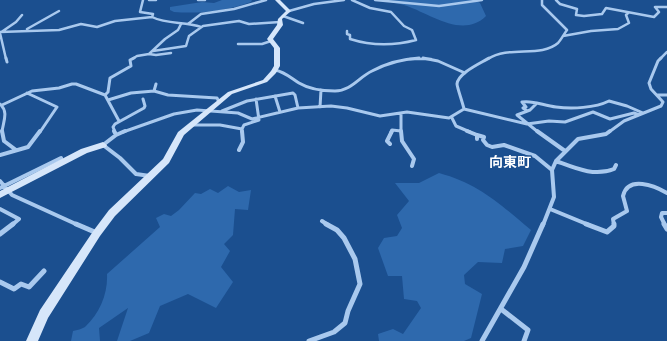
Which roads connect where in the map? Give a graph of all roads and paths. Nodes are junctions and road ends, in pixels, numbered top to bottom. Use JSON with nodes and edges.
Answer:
{"nodes":[{"id":1,"x":143,"y":0,"type":"edge"},
{"id":2,"x":149,"y":0,"type":"edge"},
{"id":3,"x":156,"y":0,"type":"edge"},
{"id":4,"x":198,"y":0,"type":"edge"},
{"id":5,"x":205,"y":0,"type":"edge"},
{"id":6,"x":266,"y":0,"type":"edge"},
{"id":7,"x":277,"y":0,"type":"edge"},
{"id":8,"x":344,"y":0,"type":"edge"},
{"id":9,"x":352,"y":0,"type":"edge"},
{"id":10,"x":375,"y":0,"type":"edge"},
{"id":11,"x":482,"y":0,"type":"edge"},
{"id":12,"x":542,"y":0,"type":"edge"},
{"id":13,"x":556,"y":0,"type":"edge"},
{"id":14,"x":667,"y":7,"type":"edge"},
{"id":15,"x":59,"y":11,"type":"dead end"},
{"id":16,"x":289,"y":11,"type":"junction"},
{"id":17,"x":628,"y":13,"type":"junction"},
{"id":18,"x":22,"y":16,"type":"dead end"},
{"id":19,"x":152,"y":17,"type":"junction"},
{"id":20,"x":281,"y":19,"type":"junction"},
{"id":21,"x":303,"y":23,"type":"dead end"},
{"id":22,"x":181,"y":24,"type":"junction"},
{"id":23,"x":188,"y":24,"type":"junction"},
{"id":24,"x":201,"y":27,"type":"junction"},
{"id":25,"x":25,"y":30,"type":"junction"},
{"id":26,"x":347,"y":31,"type":"dead end"},
{"id":27,"x":2,"y":32,"type":"edge"},
{"id":28,"x":563,"y":36,"type":"junction"},
{"id":29,"x":271,"y":41,"type":"junction"},
{"id":30,"x":238,"y":44,"type":"dead end"},
{"id":31,"x":153,"y":50,"type":"junction"},
{"id":32,"x":667,"y":52,"type":"edge"},
{"id":33,"x":171,"y":53,"type":"dead end"},
{"id":34,"x":149,"y":54,"type":"junction"},
{"id":35,"x":7,"y":62,"type":"dead end"},
{"id":36,"x":275,"y":70,"type":"junction"},
{"id":37,"x":465,"y":73,"type":"junction"},
{"id":38,"x":156,"y":84,"type":"dead end"},
{"id":39,"x":321,"y":90,"type":"junction"},
{"id":40,"x":154,"y":91,"type":"junction"},
{"id":41,"x":27,"y":93,"type":"junction"},
{"id":42,"x":105,"y":95,"type":"junction"},
{"id":43,"x":657,"y":95,"type":"junction"},
{"id":44,"x":667,"y":95,"type":"edge"},
{"id":45,"x":275,"y":96,"type":"junction"},
{"id":46,"x":143,"y":99,"type":"dead end"},
{"id":47,"x":256,"y":99,"type":"junction"},
{"id":48,"x":108,"y":100,"type":"junction"},
{"id":49,"x":219,"y":102,"type":"junction"},
{"id":50,"x":537,"y":103,"type":"junction"},
{"id":51,"x":1,"y":104,"type":"edge"},
{"id":52,"x":320,"y":107,"type":"junction"},
{"id":53,"x":298,"y":108,"type":"junction"},
{"id":54,"x":464,"y":109,"type":"junction"},
{"id":55,"x":210,"y":110,"type":"junction"},
{"id":56,"x":222,"y":111,"type":"junction"},
{"id":57,"x":527,"y":111,"type":"junction"},
{"id":58,"x":280,"y":112,"type":"junction"},
{"id":59,"x":402,"y":113,"type":"junction"},
{"id":60,"x":641,"y":114,"type":"junction"},
{"id":61,"x":260,"y":117,"type":"junction"},
{"id":62,"x":452,"y":118,"type":"junction"},
{"id":63,"x":119,"y":121,"type":"junction"},
{"id":64,"x":527,"y":124,"type":"junction"},
{"id":65,"x":192,"y":125,"type":"junction"},
{"id":66,"x":242,"y":129,"type":"junction"},
{"id":67,"x":401,"y":131,"type":"junction"},
{"id":68,"x":116,"y":135,"type":"junction"},
{"id":69,"x":390,"y":144,"type":"dead end"},
{"id":70,"x":103,"y":145,"type":"junction"},
{"id":71,"x":16,"y":150,"type":"junction"},
{"id":72,"x":239,"y":150,"type":"dead end"},
{"id":73,"x":565,"y":151,"type":"junction"},
{"id":74,"x":0,"y":155,"type":"edge"},
{"id":75,"x":61,"y":158,"type":"dead end"},
{"id":76,"x":556,"y":161,"type":"junction"},
{"id":77,"x":616,"y":165,"type":"dead end"},
{"id":78,"x":412,"y":166,"type":"dead end"},
{"id":79,"x":552,"y":170,"type":"junction"},
{"id":80,"x":150,"y":176,"type":"junction"},
{"id":81,"x":0,"y":181,"type":"edge"},
{"id":82,"x":4,"y":188,"type":"edge"},
{"id":83,"x":667,"y":192,"type":"edge"},
{"id":84,"x":0,"y":195,"type":"edge"},
{"id":85,"x":0,"y":209,"type":"edge"},
{"id":86,"x":550,"y":209,"type":"junction"},
{"id":87,"x":667,"y":213,"type":"edge"},
{"id":88,"x":322,"y":221,"type":"dead end"},
{"id":89,"x":667,"y":229,"type":"edge"},
{"id":90,"x":97,"y":233,"type":"junction"},
{"id":91,"x":0,"y":234,"type":"edge"},
{"id":92,"x":44,"y":271,"type":"dead end"},
{"id":93,"x":0,"y":282,"type":"edge"},
{"id":94,"x":501,"y":309,"type":"junction"},
{"id":95,"x":32,"y":341,"type":"edge"},
{"id":96,"x":309,"y":341,"type":"edge"},
{"id":97,"x":482,"y":341,"type":"edge"},
{"id":98,"x":524,"y":341,"type":"edge"}],
"edges":[{"from":1,"to":19,"type":"street"},
{"from":2,"to":3,"type":"street"},
{"from":4,"to":5,"type":"street"},
{"from":6,"to":23,"type":"street"},
{"from":7,"to":16,"type":"street"},
{"from":8,"to":16,"type":"street"},
{"from":9,"to":26,"type":"street"},
{"from":10,"to":11,"type":"street"},
{"from":12,"to":28,"type":"street"},
{"from":13,"to":17,"type":"street"},
{"from":14,"to":17,"type":"street"},
{"from":15,"to":25,"type":"street"},
{"from":16,"to":20,"type":"street"},
{"from":17,"to":28,"type":"street"},
{"from":18,"to":27,"type":"street"},
{"from":19,"to":22,"type":"street"},
{"from":19,"to":25,"type":"street"},
{"from":20,"to":21,"type":"street"},
{"from":20,"to":24,"type":"street"},
{"from":20,"to":29,"type":"street"},
{"from":22,"to":23,"type":"street"},
{"from":22,"to":31,"type":"street"},
{"from":23,"to":24,"type":"street"},
{"from":24,"to":31,"type":"street"},
{"from":25,"to":27,"type":"street"},
{"from":27,"to":35,"type":"street"},
{"from":28,"to":37,"type":"street"},
{"from":29,"to":30,"type":"street"},
{"from":29,"to":36,"type":"street"},
{"from":31,"to":34,"type":"street"},
{"from":32,"to":43,"type":"street"},
{"from":33,"to":34,"type":"street"},
{"from":34,"to":42,"type":"street"},
{"from":36,"to":39,"type":"street"},
{"from":36,"to":49,"type":"street"},
{"from":37,"to":39,"type":"street"},
{"from":37,"to":54,"type":"street"},
{"from":38,"to":40,"type":"street"},
{"from":39,"to":52,"type":"street"},
{"from":40,"to":48,"type":"street"},
{"from":40,"to":49,"type":"street"},
{"from":41,"to":42,"type":"street"},
{"from":41,"to":51,"type":"street"},
{"from":41,"to":71,"type":"street"},
{"from":42,"to":48,"type":"street"},
{"from":43,"to":44,"type":"street"},
{"from":43,"to":60,"type":"street"},
{"from":45,"to":47,"type":"street"},
{"from":45,"to":53,"type":"street"},
{"from":45,"to":58,"type":"street"},
{"from":46,"to":63,"type":"street"},
{"from":47,"to":56,"type":"street"},
{"from":47,"to":61,"type":"street"},
{"from":48,"to":63,"type":"street"},
{"from":49,"to":55,"type":"street"},
{"from":50,"to":57,"type":"street"},
{"from":50,"to":57,"type":"street"},
{"from":50,"to":60,"type":"street"},
{"from":51,"to":71,"type":"street"},
{"from":52,"to":53,"type":"street"},
{"from":52,"to":59,"type":"street"},
{"from":53,"to":58,"type":"street"},
{"from":54,"to":62,"type":"street"},
{"from":54,"to":64,"type":"street"},
{"from":55,"to":56,"type":"street"},
{"from":55,"to":65,"type":"street"},
{"from":55,"to":68,"type":"street"},
{"from":56,"to":61,"type":"street"},
{"from":57,"to":64,"type":"street"},
{"from":58,"to":61,"type":"street"},
{"from":59,"to":62,"type":"street"},
{"from":59,"to":67,"type":"street"},
{"from":60,"to":64,"type":"street"},
{"from":60,"to":73,"type":"street"},
{"from":61,"to":66,"type":"street"},
{"from":62,"to":79,"type":"street"},
{"from":63,"to":68,"type":"street"},
{"from":64,"to":73,"type":"street"},
{"from":65,"to":66,"type":"street"},
{"from":65,"to":80,"type":"street"},
{"from":66,"to":72,"type":"street"},
{"from":67,"to":69,"type":"street"},
{"from":67,"to":78,"type":"street"},
{"from":68,"to":70,"type":"street"},
{"from":70,"to":80,"type":"street"},
{"from":70,"to":82,"type":"street"},
{"from":71,"to":74,"type":"street"},
{"from":73,"to":76,"type":"street"},
{"from":75,"to":82,"type":"street"},
{"from":76,"to":77,"type":"street"},
{"from":76,"to":79,"type":"street"},
{"from":79,"to":86,"type":"street"},
{"from":80,"to":90,"type":"street"},
{"from":81,"to":82,"type":"street"},
{"from":82,"to":84,"type":"street"},
{"from":82,"to":90,"type":"street"},
{"from":83,"to":86,"type":"street"},
{"from":85,"to":91,"type":"street"},
{"from":86,"to":94,"type":"street"},
{"from":87,"to":89,"type":"street"},
{"from":88,"to":96,"type":"street"},
{"from":90,"to":95,"type":"street"},
{"from":92,"to":93,"type":"street"},
{"from":94,"to":97,"type":"street"},
{"from":94,"to":98,"type":"street"}]}
